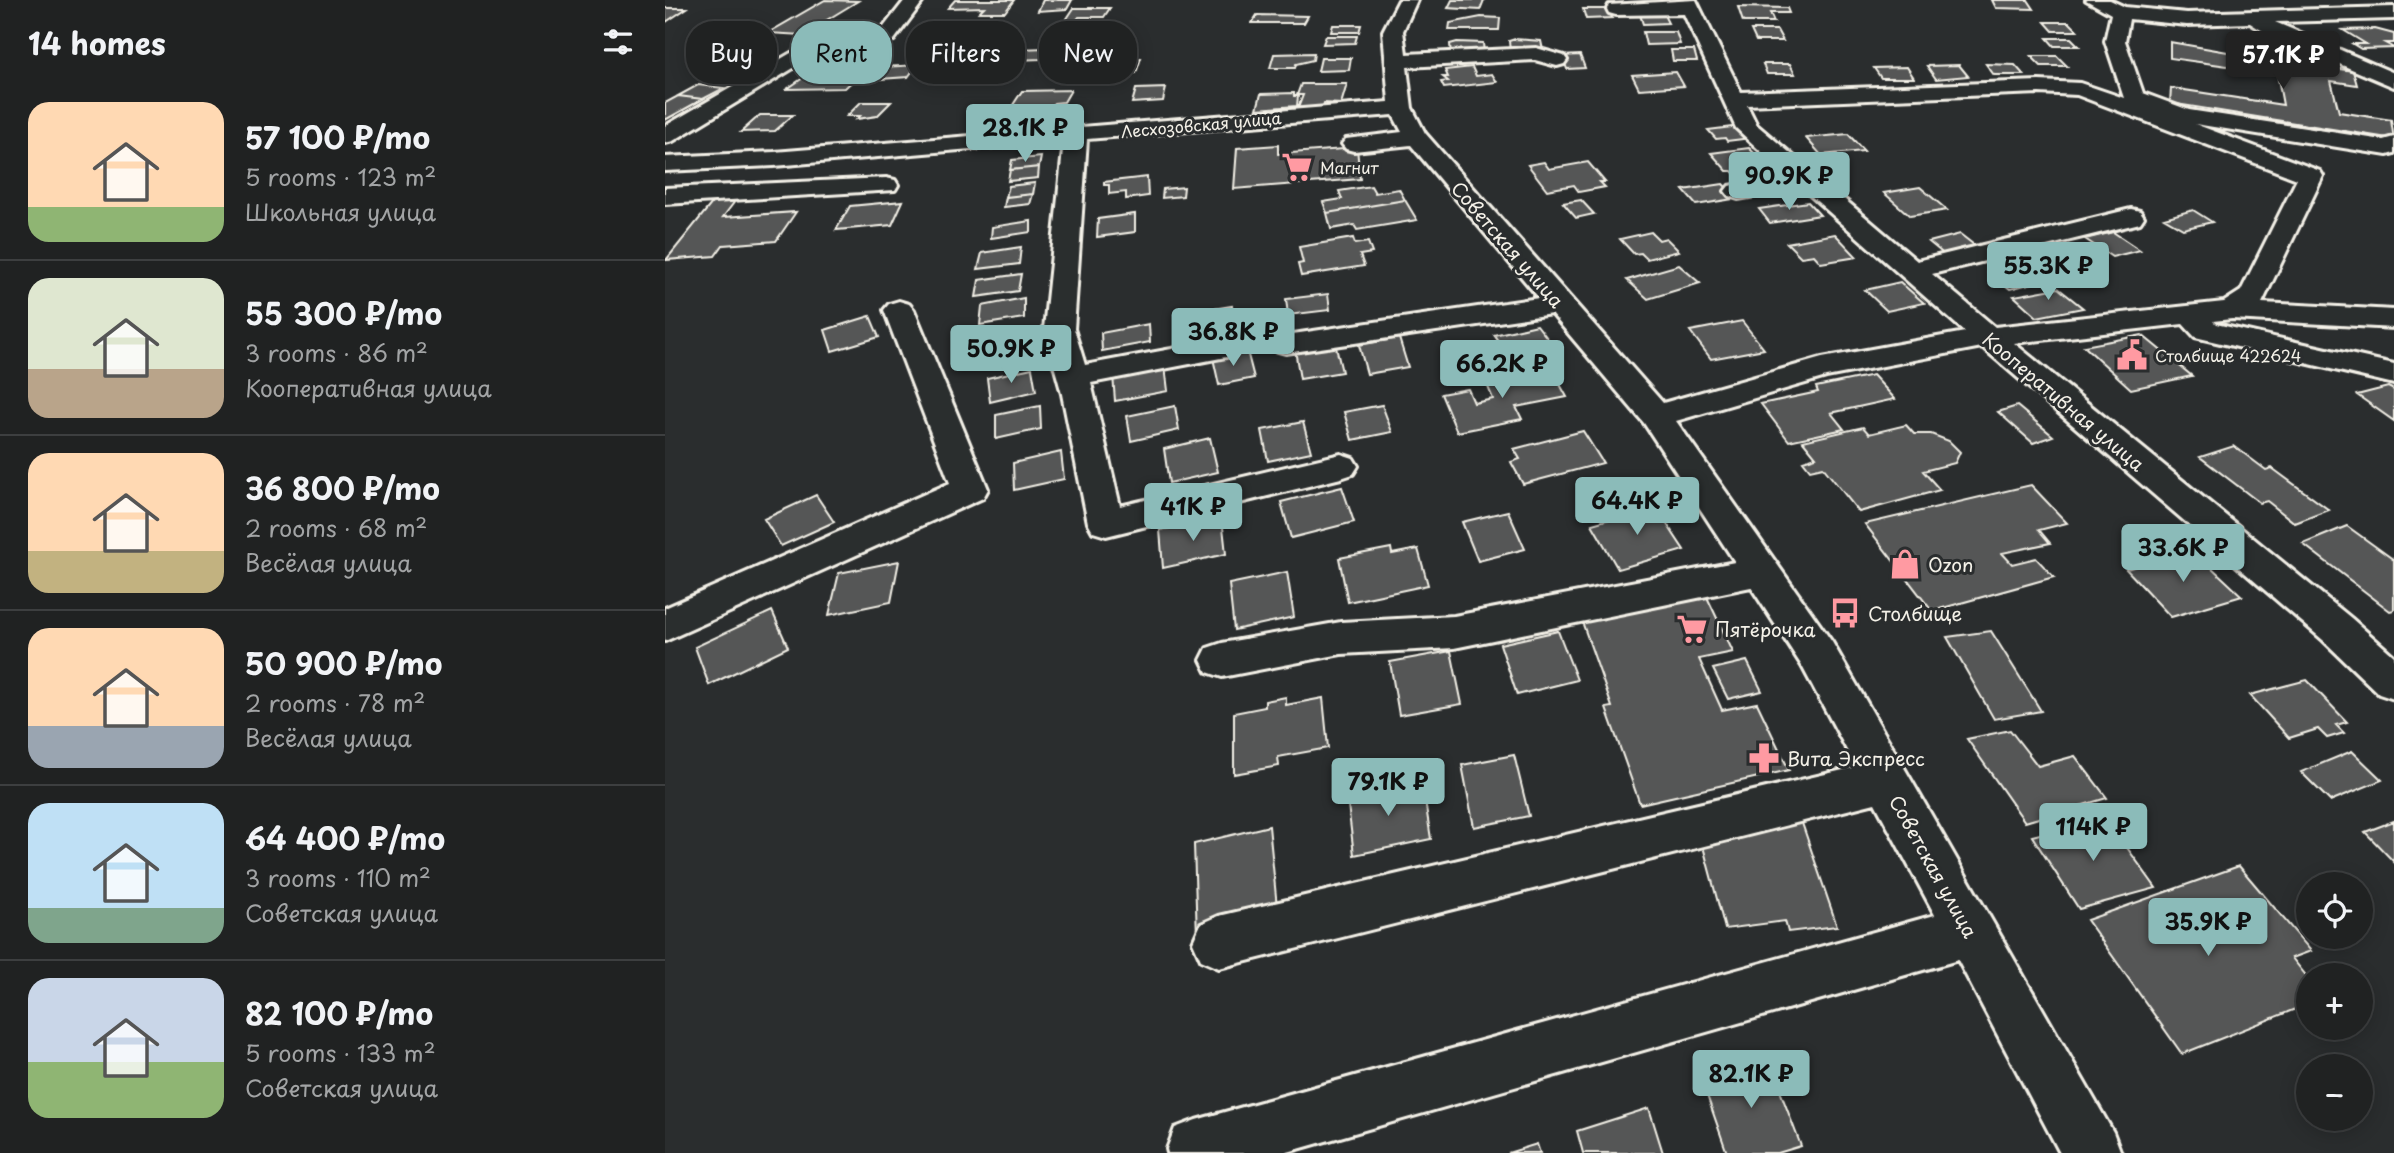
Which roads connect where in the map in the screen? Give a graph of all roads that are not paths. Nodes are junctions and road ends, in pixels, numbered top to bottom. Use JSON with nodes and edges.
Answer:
{"nodes":[{"id":1,"x":915,"y":0,"type":"edge"},
{"id":2,"x":1408,"y":0,"type":"edge"},
{"id":3,"x":2095,"y":0,"type":"edge"},
{"id":4,"x":2323,"y":0,"type":"edge"},
{"id":5,"x":2363,"y":0,"type":"edge"},
{"id":6,"x":1689,"y":4,"type":"edge"},
{"id":7,"x":1616,"y":9,"type":"dead end"},
{"id":8,"x":2121,"y":12,"type":"junction"},
{"id":9,"x":2390,"y":13,"type":"edge"},
{"id":10,"x":2347,"y":14,"type":"junction"},
{"id":11,"x":2253,"y":17,"type":"junction"},
{"id":12,"x":1557,"y":60,"type":"dead end"},
{"id":13,"x":1397,"y":61,"type":"junction"},
{"id":14,"x":2394,"y":81,"type":"edge"},
{"id":15,"x":1734,"y":99,"type":"junction"},
{"id":16,"x":1408,"y":122,"type":"junction"},
{"id":17,"x":1076,"y":135,"type":"junction"},
{"id":18,"x":665,"y":136,"type":"edge"},
{"id":19,"x":1354,"y":144,"type":"dead end"},
{"id":20,"x":2394,"y":144,"type":"edge"},
{"id":21,"x":665,"y":164,"type":"edge"},
{"id":22,"x":838,"y":171,"type":"junction"},
{"id":23,"x":761,"y":175,"type":"junction"},
{"id":24,"x":1807,"y":180,"type":"junction"},
{"id":25,"x":886,"y":185,"type":"dead end"},
{"id":26,"x":1738,"y":191,"type":"dead end"},
{"id":27,"x":665,"y":196,"type":"edge"},
{"id":28,"x":2131,"y":217,"type":"dead end"},
{"id":29,"x":1912,"y":271,"type":"junction"},
{"id":30,"x":1559,"y":304,"type":"junction"},
{"id":31,"x":899,"y":310,"type":"dead end"},
{"id":32,"x":2232,"y":310,"type":"junction"},
{"id":33,"x":2190,"y":314,"type":"junction"},
{"id":34,"x":2394,"y":319,"type":"edge"},
{"id":35,"x":1988,"y":337,"type":"junction"},
{"id":36,"x":1220,"y":342,"type":"dead end"},
{"id":37,"x":1286,"y":344,"type":"dead end"},
{"id":38,"x":1071,"y":369,"type":"junction"},
{"id":39,"x":2394,"y":374,"type":"edge"},
{"id":40,"x":1656,"y":416,"type":"junction"},
{"id":41,"x":1341,"y":466,"type":"dead end"},
{"id":42,"x":1761,"y":571,"type":"junction"},
{"id":43,"x":665,"y":625,"type":"edge"},
{"id":44,"x":1222,"y":660,"type":"dead end"},
{"id":45,"x":2394,"y":682,"type":"edge"},
{"id":46,"x":1887,"y":780,"type":"junction"},
{"id":47,"x":1970,"y":932,"type":"junction"},
{"id":48,"x":1219,"y":943,"type":"dead end"},
{"id":49,"x":1196,"y":1149,"type":"dead end"},
{"id":50,"x":2092,"y":1153,"type":"edge"}],
"edges":[{"from":1,"to":18,"type":"street"},
{"from":2,"to":13,"type":"street"},
{"from":3,"to":8,"type":"street"},
{"from":4,"to":10,"type":"street"},
{"from":5,"to":9,"type":"street"},
{"from":6,"to":7,"type":"street"},
{"from":6,"to":15,"type":"street","name":"Кооперативная улица"},
{"from":8,"to":11,"type":"street"},
{"from":8,"to":20,"type":"street"},
{"from":9,"to":10,"type":"street"},
{"from":10,"to":11,"type":"street"},
{"from":11,"to":14,"type":"street"},
{"from":12,"to":13,"type":"street"},
{"from":13,"to":16,"type":"street"},
{"from":15,"to":24,"type":"street","name":"Кооперативная улица"},
{"from":15,"to":32,"type":"street"},
{"from":16,"to":17,"type":"street","name":"Лесхозовская улица"},
{"from":16,"to":19,"type":"street"},
{"from":16,"to":30,"type":"street","name":"Советская улица"},
{"from":17,"to":22,"type":"street","name":"Лесхозовская улица"},
{"from":17,"to":38,"type":"street"},
{"from":21,"to":23,"type":"street","name":"Лесхозовская улица"},
{"from":22,"to":23,"type":"street"},
{"from":22,"to":23,"type":"street","name":"Лесхозовская улица"},
{"from":22,"to":25,"type":"street"},
{"from":23,"to":27,"type":"street"},
{"from":24,"to":26,"type":"street"},
{"from":24,"to":29,"type":"street","name":"Кооперативная улица"},
{"from":28,"to":29,"type":"street"},
{"from":29,"to":35,"type":"street","name":"Кооперативная улица"},
{"from":30,"to":37,"type":"street"},
{"from":30,"to":40,"type":"street","name":"Советская улица"},
{"from":31,"to":43,"type":"street"},
{"from":32,"to":33,"type":"street"},
{"from":32,"to":34,"type":"street"},
{"from":33,"to":35,"type":"street"},
{"from":33,"to":39,"type":"street"},
{"from":35,"to":40,"type":"street"},
{"from":35,"to":45,"type":"street","name":"Кооперативная улица"},
{"from":36,"to":38,"type":"street"},
{"from":38,"to":41,"type":"street"},
{"from":40,"to":42,"type":"street","name":"Советская улица"},
{"from":42,"to":44,"type":"street"},
{"from":42,"to":46,"type":"street","name":"Советская улица"},
{"from":46,"to":47,"type":"street","name":"Советская улица"},
{"from":46,"to":48,"type":"street"},
{"from":47,"to":49,"type":"street"},
{"from":47,"to":50,"type":"street","name":"Советская улица"}]}
